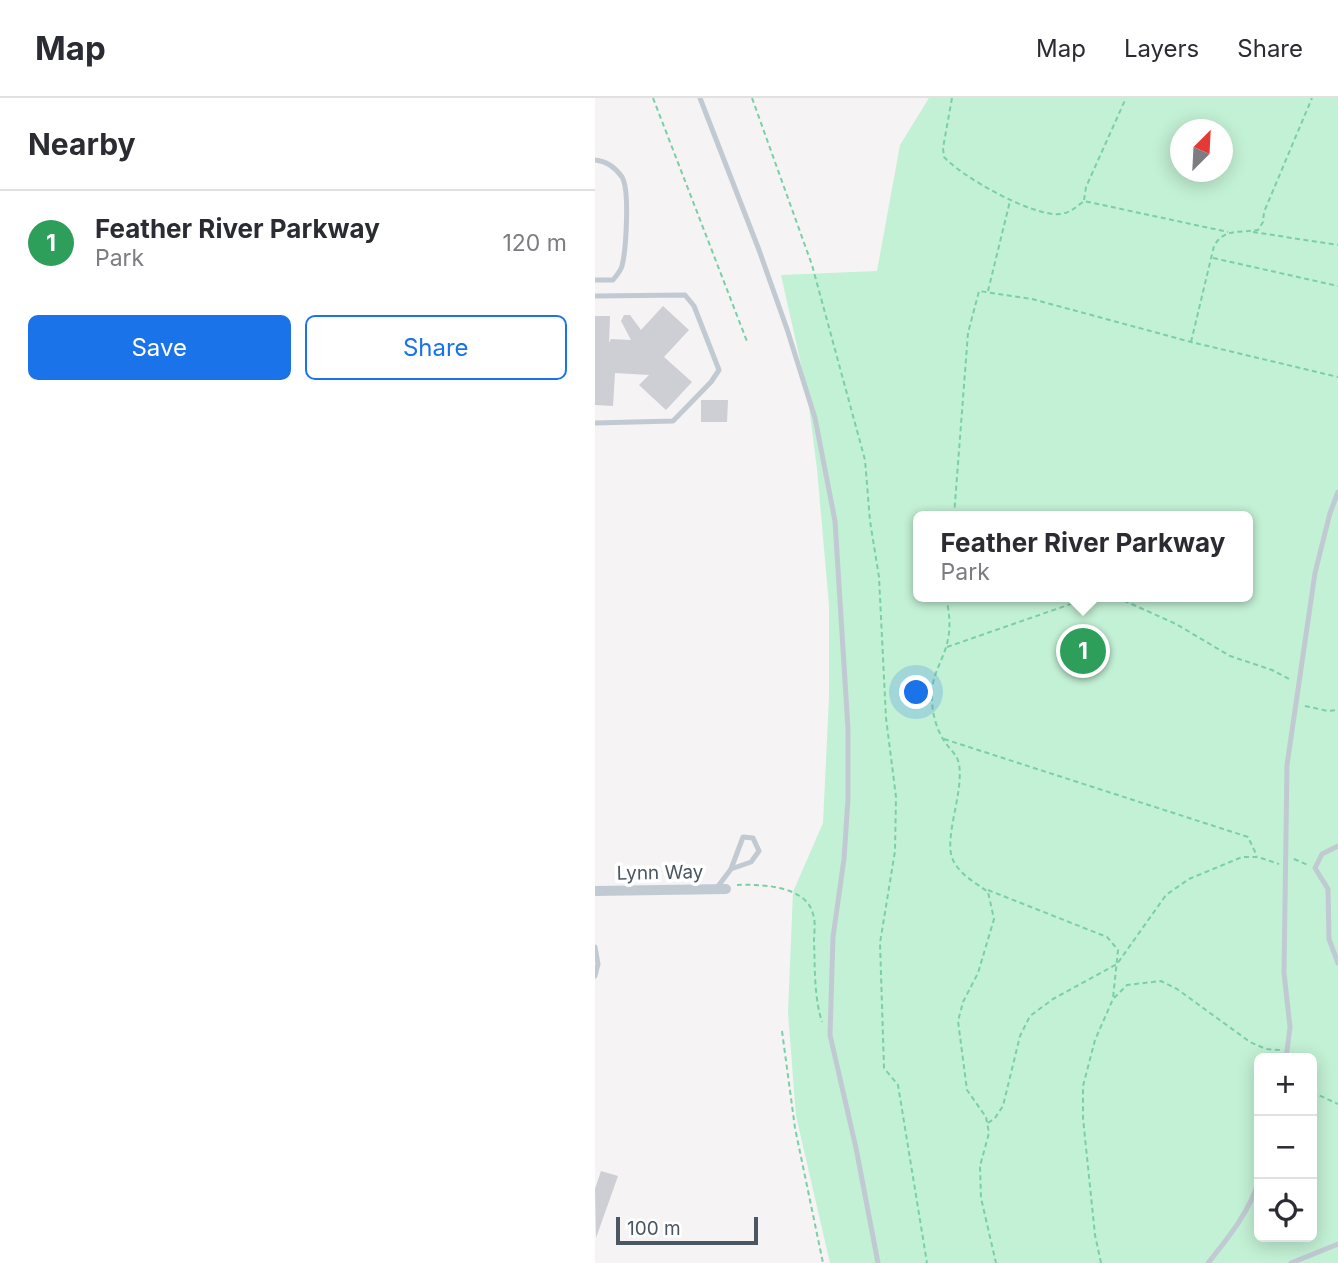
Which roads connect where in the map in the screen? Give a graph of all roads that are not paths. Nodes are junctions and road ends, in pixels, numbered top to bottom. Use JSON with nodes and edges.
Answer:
{"nodes":[{"id":1,"x":700,"y":98,"type":"edge"},
{"id":2,"x":595,"y":160,"type":"edge"},
{"id":3,"x":595,"y":281,"type":"edge"},
{"id":4,"x":595,"y":296,"type":"edge"},
{"id":5,"x":595,"y":423,"type":"edge"},
{"id":6,"x":1338,"y":492,"type":"edge"},
{"id":7,"x":1338,"y":846,"type":"edge"},
{"id":8,"x":731,"y":869,"type":"junction"},
{"id":9,"x":721,"y":889,"type":"joint"},
{"id":10,"x":595,"y":891,"type":"edge"},
{"id":11,"x":595,"y":947,"type":"edge"},
{"id":12,"x":1338,"y":963,"type":"edge"},
{"id":13,"x":595,"y":976,"type":"edge"},
{"id":14,"x":1287,"y":1053,"type":"edge"},
{"id":15,"x":1254,"y":1195,"type":"edge"},
{"id":16,"x":1338,"y":1244,"type":"edge"},
{"id":17,"x":878,"y":1263,"type":"edge"},
{"id":18,"x":1208,"y":1263,"type":"edge"},
{"id":19,"x":1291,"y":1263,"type":"edge"}],
"edges":[{"from":1,"to":17,"type":"lane"},
{"from":2,"to":3,"type":"lane"},
{"from":4,"to":5,"type":"lane"},
{"from":6,"to":14,"type":"lane"},
{"from":7,"to":12,"type":"lane"},
{"from":8,"to":8,"type":"lane"},
{"from":8,"to":9,"type":"lane"},
{"from":9,"to":10,"type":"street","name":"Lynn Way"},
{"from":11,"to":13,"type":"lane"},
{"from":15,"to":18,"type":"lane"},
{"from":16,"to":19,"type":"lane"}]}
